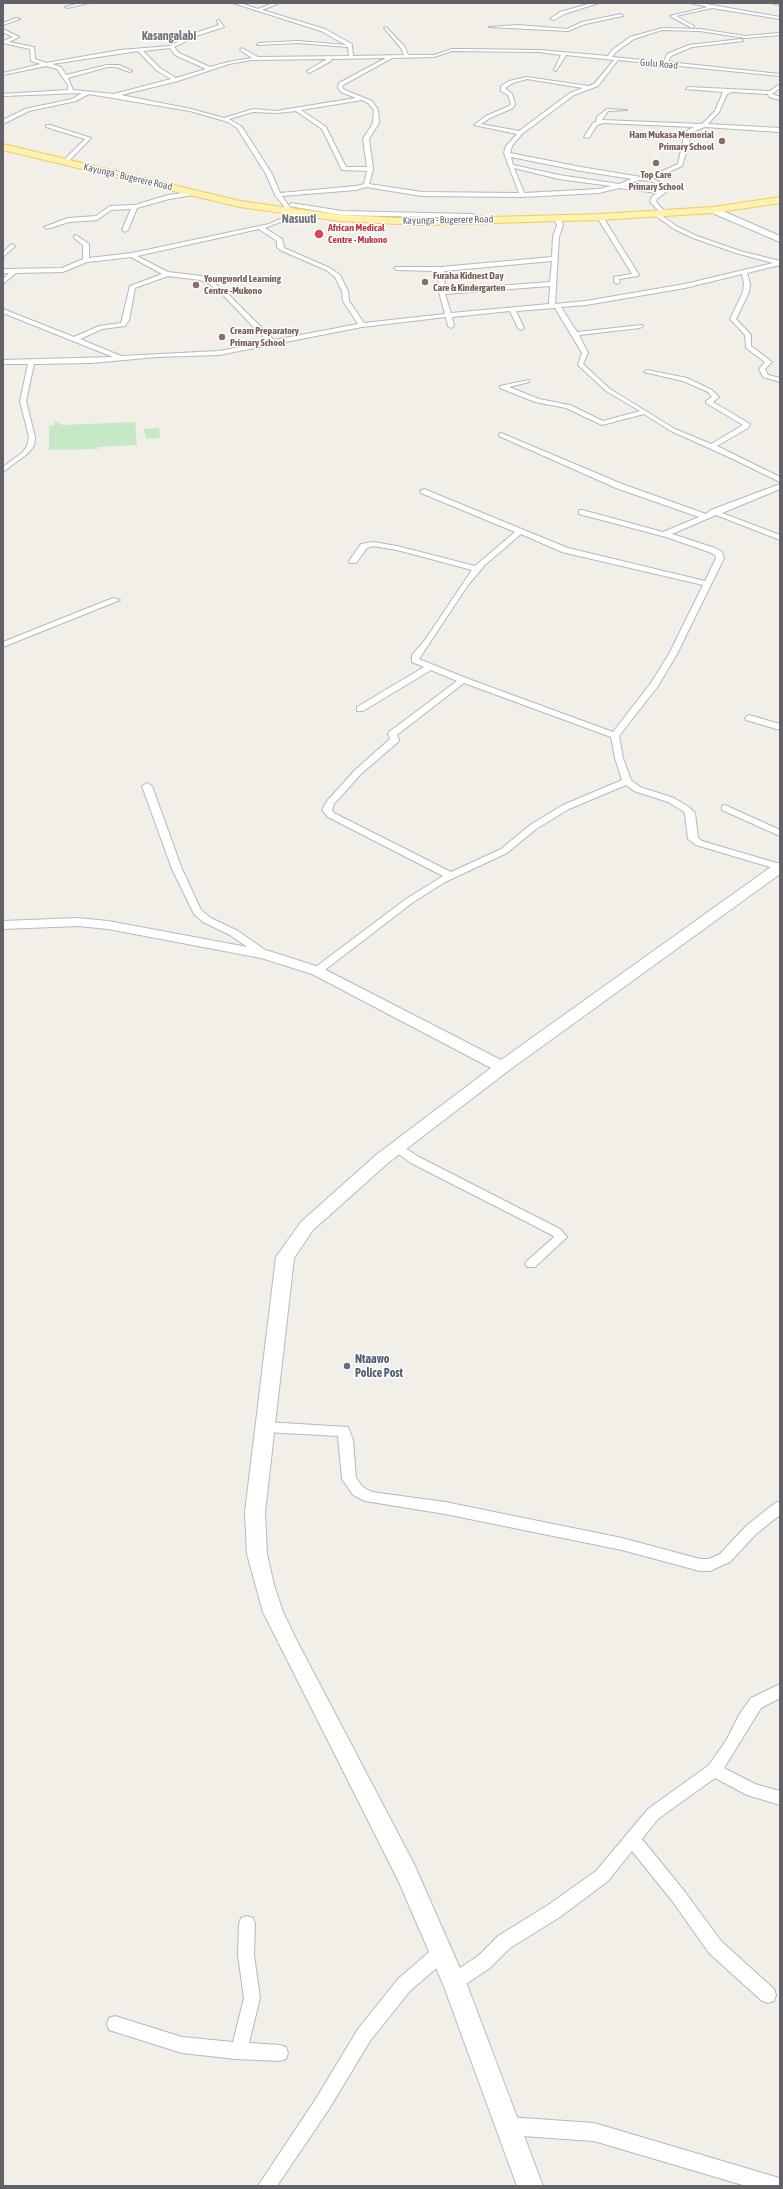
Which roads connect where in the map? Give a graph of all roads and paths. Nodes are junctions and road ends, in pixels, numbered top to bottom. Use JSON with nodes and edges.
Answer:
{"nodes":[{"id":1,"x":87,"y":3,"type":"edge"},
{"id":2,"x":235,"y":3,"type":"edge"},
{"id":3,"x":277,"y":3,"type":"edge"},
{"id":4,"x":597,"y":3,"type":"edge"},
{"id":5,"x":692,"y":3,"type":"edge"},
{"id":6,"x":776,"y":3,"type":"edge"},
{"id":7,"x":780,"y":4,"type":"edge"},
{"id":8,"x":68,"y":7,"type":"dead end"},
{"id":9,"x":716,"y":7,"type":"junction"},
{"id":10,"x":258,"y":10,"type":"junction"},
{"id":11,"x":780,"y":12,"type":"edge"},
{"id":12,"x":621,"y":15,"type":"dead end"},
{"id":13,"x":771,"y":17,"type":"junction"},
{"id":14,"x":780,"y":18,"type":"edge"},
{"id":15,"x":18,"y":19,"type":"dead end"},
{"id":16,"x":552,"y":19,"type":"dead end"},
{"id":17,"x":219,"y":21,"type":"dead end"},
{"id":18,"x":3,"y":24,"type":"edge"},
{"id":19,"x":491,"y":27,"type":"dead end"},
{"id":20,"x":386,"y":28,"type":"dead end"},
{"id":21,"x":3,"y":30,"type":"edge"},
{"id":22,"x":700,"y":30,"type":"junction"},
{"id":23,"x":780,"y":34,"type":"edge"},
{"id":24,"x":741,"y":40,"type":"dead end"},
{"id":25,"x":3,"y":42,"type":"edge"},
{"id":26,"x":259,"y":44,"type":"dead end"},
{"id":27,"x":350,"y":45,"type":"junction"},
{"id":28,"x":171,"y":47,"type":"junction"},
{"id":29,"x":242,"y":49,"type":"dead end"},
{"id":30,"x":140,"y":50,"type":"junction"},
{"id":31,"x":564,"y":54,"type":"junction"},
{"id":32,"x":407,"y":57,"type":"junction"},
{"id":33,"x":350,"y":58,"type":"junction"},
{"id":34,"x":390,"y":58,"type":"junction"},
{"id":35,"x":610,"y":58,"type":"junction"},
{"id":36,"x":257,"y":59,"type":"junction"},
{"id":37,"x":332,"y":59,"type":"junction"},
{"id":38,"x":616,"y":60,"type":"junction"},
{"id":39,"x":46,"y":64,"type":"junction"},
{"id":40,"x":665,"y":64,"type":"junction"},
{"id":41,"x":211,"y":69,"type":"junction"},
{"id":42,"x":556,"y":70,"type":"dead end"},
{"id":43,"x":130,"y":71,"type":"dead end"},
{"id":44,"x":309,"y":72,"type":"dead end"},
{"id":45,"x":3,"y":74,"type":"edge"},
{"id":46,"x":780,"y":75,"type":"edge"},
{"id":47,"x":64,"y":77,"type":"junction"},
{"id":48,"x":176,"y":80,"type":"junction"},
{"id":49,"x":780,"y":85,"type":"edge"},
{"id":50,"x":586,"y":87,"type":"junction"},
{"id":51,"x":688,"y":88,"type":"dead end"},
{"id":52,"x":71,"y":91,"type":"junction"},
{"id":53,"x":729,"y":91,"type":"junction"},
{"id":54,"x":88,"y":92,"type":"junction"},
{"id":55,"x":770,"y":94,"type":"junction"},
{"id":56,"x":3,"y":95,"type":"edge"},
{"id":57,"x":116,"y":95,"type":"junction"},
{"id":58,"x":361,"y":99,"type":"junction"},
{"id":59,"x":780,"y":100,"type":"edge"},
{"id":60,"x":192,"y":103,"type":"dead end"},
{"id":61,"x":177,"y":107,"type":"junction"},
{"id":62,"x":297,"y":109,"type":"junction"},
{"id":63,"x":625,"y":110,"type":"dead end"},
{"id":64,"x":225,"y":119,"type":"junction"},
{"id":65,"x":3,"y":122,"type":"edge"},
{"id":66,"x":599,"y":122,"type":"junction"},
{"id":67,"x":48,"y":126,"type":"dead end"},
{"id":68,"x":702,"y":126,"type":"junction"},
{"id":69,"x":780,"y":130,"type":"edge"},
{"id":70,"x":520,"y":133,"type":"junction"},
{"id":71,"x":686,"y":136,"type":"junction"},
{"id":72,"x":586,"y":137,"type":"dead end"},
{"id":73,"x":646,"y":137,"type":"dead end"},
{"id":74,"x":3,"y":147,"type":"edge"},
{"id":75,"x":509,"y":155,"type":"junction"},
{"id":76,"x":65,"y":162,"type":"junction"},
{"id":77,"x":511,"y":166,"type":"junction"},
{"id":78,"x":370,"y":169,"type":"junction"},
{"id":79,"x":641,"y":177,"type":"junction"},
{"id":80,"x":648,"y":178,"type":"junction"},
{"id":81,"x":366,"y":185,"type":"junction"},
{"id":82,"x":619,"y":186,"type":"junction"},
{"id":83,"x":660,"y":192,"type":"junction"},
{"id":84,"x":197,"y":193,"type":"junction"},
{"id":85,"x":278,"y":195,"type":"junction"},
{"id":86,"x":522,"y":195,"type":"junction"},
{"id":87,"x":780,"y":200,"type":"edge"},
{"id":88,"x":285,"y":203,"type":"junction"},
{"id":89,"x":135,"y":207,"type":"junction"},
{"id":90,"x":713,"y":210,"type":"junction"},
{"id":91,"x":294,"y":212,"type":"junction"},
{"id":92,"x":661,"y":214,"type":"junction"},
{"id":93,"x":600,"y":217,"type":"junction"},
{"id":94,"x":558,"y":219,"type":"junction"},
{"id":95,"x":492,"y":220,"type":"junction"},
{"id":96,"x":47,"y":227,"type":"dead end"},
{"id":97,"x":261,"y":228,"type":"junction"},
{"id":98,"x":125,"y":230,"type":"dead end"},
{"id":99,"x":76,"y":237,"type":"dead end"},
{"id":100,"x":780,"y":239,"type":"edge"},
{"id":101,"x":12,"y":246,"type":"dead end"},
{"id":102,"x":3,"y":255,"type":"edge"},
{"id":103,"x":132,"y":255,"type":"junction"},
{"id":104,"x":554,"y":259,"type":"junction"},
{"id":105,"x":86,"y":260,"type":"junction"},
{"id":106,"x":780,"y":263,"type":"edge"},
{"id":107,"x":397,"y":268,"type":"dead end"},
{"id":108,"x":441,"y":269,"type":"junction"},
{"id":109,"x":3,"y":271,"type":"edge"},
{"id":110,"x":744,"y":271,"type":"junction"},
{"id":111,"x":13,"y":272,"type":"junction"},
{"id":112,"x":167,"y":274,"type":"junction"},
{"id":113,"x":3,"y":282,"type":"edge"},
{"id":114,"x":617,"y":282,"type":"dead end"},
{"id":115,"x":554,"y":284,"type":"junction"},
{"id":116,"x":442,"y":292,"type":"junction"},
{"id":117,"x":554,"y":306,"type":"junction"},
{"id":118,"x":512,"y":310,"type":"junction"},
{"id":119,"x":3,"y":311,"type":"edge"},
{"id":120,"x":448,"y":315,"type":"junction"},
{"id":121,"x":362,"y":325,"type":"junction"},
{"id":122,"x":451,"y":326,"type":"dead end"},
{"id":123,"x":640,"y":326,"type":"dead end"},
{"id":124,"x":521,"y":328,"type":"dead end"},
{"id":125,"x":575,"y":334,"type":"junction"},
{"id":126,"x":73,"y":340,"type":"junction"},
{"id":127,"x":272,"y":342,"type":"junction"},
{"id":128,"x":121,"y":358,"type":"junction"},
{"id":129,"x":3,"y":362,"type":"edge"},
{"id":130,"x":31,"y":363,"type":"junction"},
{"id":131,"x":647,"y":372,"type":"dead end"},
{"id":132,"x":780,"y":380,"type":"edge"},
{"id":133,"x":527,"y":381,"type":"dead end"},
{"id":134,"x":646,"y":412,"type":"junction"},
{"id":135,"x":501,"y":435,"type":"dead end"},
{"id":136,"x":712,"y":446,"type":"junction"},
{"id":137,"x":3,"y":470,"type":"edge"},
{"id":138,"x":780,"y":480,"type":"edge"},
{"id":139,"x":777,"y":488,"type":"edge"},
{"id":140,"x":424,"y":491,"type":"dead end"},
{"id":141,"x":582,"y":512,"type":"dead end"},
{"id":142,"x":714,"y":512,"type":"junction"},
{"id":143,"x":704,"y":516,"type":"junction"},
{"id":144,"x":520,"y":531,"type":"junction"},
{"id":145,"x":664,"y":535,"type":"junction"},
{"id":146,"x":780,"y":538,"type":"edge"},
{"id":147,"x":353,"y":561,"type":"dead end"},
{"id":148,"x":476,"y":570,"type":"junction"},
{"id":149,"x":707,"y":584,"type":"junction"},
{"id":150,"x":116,"y":600,"type":"dead end"},
{"id":151,"x":3,"y":645,"type":"edge"},
{"id":152,"x":429,"y":667,"type":"junction"},
{"id":153,"x":463,"y":680,"type":"junction"},
{"id":154,"x":360,"y":709,"type":"dead end"},
{"id":155,"x":749,"y":718,"type":"dead end"},
{"id":156,"x":780,"y":727,"type":"edge"},
{"id":157,"x":615,"y":736,"type":"junction"},
{"id":158,"x":627,"y":780,"type":"junction"},
{"id":159,"x":147,"y":786,"type":"dead end"},
{"id":160,"x":725,"y":808,"type":"dead end"},
{"id":161,"x":780,"y":833,"type":"edge"},
{"id":162,"x":780,"y":867,"type":"edge"},
{"id":163,"x":450,"y":876,"type":"junction"},
{"id":164,"x":3,"y":925,"type":"edge"},
{"id":165,"x":264,"y":954,"type":"junction"},
{"id":166,"x":317,"y":971,"type":"junction"},
{"id":167,"x":502,"y":1067,"type":"junction"},
{"id":168,"x":397,"y":1147,"type":"junction"},
{"id":169,"x":531,"y":1264,"type":"dead end"},
{"id":170,"x":266,"y":1426,"type":"junction"},
{"id":171,"x":780,"y":1507,"type":"edge"},
{"id":172,"x":780,"y":1691,"type":"edge"},
{"id":173,"x":714,"y":1770,"type":"junction"},
{"id":174,"x":780,"y":1798,"type":"edge"},
{"id":175,"x":632,"y":1839,"type":"junction"},
{"id":176,"x":247,"y":1924,"type":"dead end"},
{"id":177,"x":441,"y":1953,"type":"junction"},
{"id":178,"x":454,"y":1982,"type":"junction"},
{"id":179,"x":768,"y":1995,"type":"dead end"},
{"id":180,"x":115,"y":2024,"type":"dead end"},
{"id":181,"x":239,"y":2051,"type":"junction"},
{"id":182,"x":280,"y":2053,"type":"dead end"},
{"id":183,"x":508,"y":2126,"type":"junction"},
{"id":184,"x":267,"y":2186,"type":"edge"},
{"id":185,"x":530,"y":2186,"type":"edge"},
{"id":186,"x":776,"y":2186,"type":"edge"}],
"edges":[{"from":1,"to":8,"type":"street"},
{"from":2,"to":10,"type":"street"},
{"from":3,"to":10,"type":"street"},
{"from":4,"to":16,"type":"street"},
{"from":5,"to":9,"type":"street"},
{"from":6,"to":7,"type":"street"},
{"from":9,"to":13,"type":"street"},
{"from":9,"to":22,"type":"street"},
{"from":10,"to":27,"type":"street"},
{"from":11,"to":13,"type":"street"},
{"from":12,"to":19,"type":"street"},
{"from":13,"to":14,"type":"street"},
{"from":15,"to":18,"type":"street"},
{"from":17,"to":28,"type":"street"},
{"from":20,"to":32,"type":"street"},
{"from":21,"to":25,"type":"street"},
{"from":22,"to":23,"type":"street"},
{"from":22,"to":35,"type":"street"},
{"from":24,"to":40,"type":"street"},
{"from":25,"to":39,"type":"street"},
{"from":26,"to":27,"type":"street"},
{"from":27,"to":33,"type":"street"},
{"from":28,"to":30,"type":"street"},
{"from":28,"to":41,"type":"street"},
{"from":29,"to":36,"type":"street"},
{"from":30,"to":39,"type":"street"},
{"from":30,"to":48,"type":"street"},
{"from":31,"to":32,"type":"street","name":"Gulu Road"},
{"from":31,"to":35,"type":"street","name":"Gulu Road"},
{"from":31,"to":42,"type":"street"},
{"from":32,"to":34,"type":"street","name":"Gulu Road"},
{"from":33,"to":34,"type":"street","name":"Gulu Road"},
{"from":33,"to":37,"type":"street","name":"Gulu Road"},
{"from":34,"to":58,"type":"street"},
{"from":35,"to":38,"type":"street","name":"Gulu Road"},
{"from":36,"to":37,"type":"street","name":"Gulu Road"},
{"from":36,"to":41,"type":"street","name":"Gulu Road"},
{"from":37,"to":44,"type":"street"},
{"from":38,"to":40,"type":"street","name":"Gulu Road"},
{"from":38,"to":50,"type":"street"},
{"from":39,"to":45,"type":"street"},
{"from":39,"to":47,"type":"street"},
{"from":40,"to":46,"type":"street","name":"Gulu Road"},
{"from":41,"to":48,"type":"street","name":"Gulu Road"},
{"from":43,"to":47,"type":"street"},
{"from":47,"to":52,"type":"street"},
{"from":48,"to":57,"type":"street","name":"Gulu Road"},
{"from":49,"to":55,"type":"street"},
{"from":50,"to":70,"type":"street"},
{"from":50,"to":70,"type":"street"},
{"from":51,"to":53,"type":"street"},
{"from":52,"to":54,"type":"street"},
{"from":52,"to":56,"type":"street"},
{"from":53,"to":55,"type":"street"},
{"from":53,"to":68,"type":"street"},
{"from":54,"to":57,"type":"street"},
{"from":54,"to":65,"type":"street"},
{"from":55,"to":59,"type":"street"},
{"from":57,"to":61,"type":"street"},
{"from":58,"to":62,"type":"street"},
{"from":58,"to":78,"type":"street"},
{"from":60,"to":61,"type":"street"},
{"from":61,"to":64,"type":"street"},
{"from":62,"to":64,"type":"street"},
{"from":62,"to":78,"type":"street"},
{"from":63,"to":66,"type":"street"},
{"from":64,"to":85,"type":"street"},
{"from":66,"to":68,"type":"street"},
{"from":66,"to":72,"type":"street"},
{"from":67,"to":76,"type":"street"},
{"from":68,"to":69,"type":"street"},
{"from":68,"to":71,"type":"street"},
{"from":70,"to":75,"type":"street"},
{"from":71,"to":73,"type":"street"},
{"from":71,"to":80,"type":"street"},
{"from":74,"to":76,"type":"main road","name":"Kayunga - Bugerere Road"},
{"from":75,"to":77,"type":"street"},
{"from":75,"to":79,"type":"street"},
{"from":76,"to":84,"type":"main road","name":"Kayunga - Bugerere Road"},
{"from":77,"to":82,"type":"street"},
{"from":77,"to":86,"type":"street"},
{"from":78,"to":81,"type":"street"},
{"from":79,"to":80,"type":"street"},
{"from":79,"to":82,"type":"street"},
{"from":80,"to":83,"type":"street"},
{"from":81,"to":85,"type":"street"},
{"from":81,"to":86,"type":"street"},
{"from":82,"to":83,"type":"street"},
{"from":82,"to":86,"type":"street"},
{"from":83,"to":92,"type":"street"},
{"from":84,"to":89,"type":"street"},
{"from":84,"to":91,"type":"main road","name":"Kayunga - Bugerere Road"},
{"from":85,"to":88,"type":"street"},
{"from":87,"to":90,"type":"main road","name":"Kayunga - Bugerere Road"},
{"from":88,"to":91,"type":"street"},
{"from":88,"to":95,"type":"street"},
{"from":89,"to":96,"type":"street"},
{"from":89,"to":98,"type":"street"},
{"from":90,"to":92,"type":"main road","name":"Kayunga - Bugerere Road"},
{"from":90,"to":100,"type":"street"},
{"from":91,"to":95,"type":"main road","name":"Kayunga - Bugerere Road"},
{"from":91,"to":97,"type":"street"},
{"from":92,"to":93,"type":"main road","name":"Kayunga - Bugerere Road"},
{"from":92,"to":106,"type":"street"},
{"from":93,"to":94,"type":"main road","name":"Kayunga - Bugerere Road"},
{"from":93,"to":114,"type":"street"},
{"from":94,"to":95,"type":"main road","name":"Kayunga - Bugerere Road"},
{"from":94,"to":104,"type":"street"},
{"from":97,"to":103,"type":"street"},
{"from":97,"to":121,"type":"street"},
{"from":99,"to":105,"type":"street"},
{"from":101,"to":102,"type":"street"},
{"from":103,"to":105,"type":"street"},
{"from":103,"to":112,"type":"street"},
{"from":104,"to":108,"type":"street"},
{"from":104,"to":115,"type":"street"},
{"from":105,"to":111,"type":"street"},
{"from":106,"to":110,"type":"street"},
{"from":107,"to":108,"type":"street"},
{"from":108,"to":116,"type":"street"},
{"from":109,"to":111,"type":"street"},
{"from":110,"to":117,"type":"street"},
{"from":110,"to":132,"type":"street"},
{"from":111,"to":113,"type":"street"},
{"from":112,"to":126,"type":"street"},
{"from":112,"to":127,"type":"street"},
{"from":115,"to":116,"type":"street"},
{"from":115,"to":117,"type":"street"},
{"from":116,"to":120,"type":"street"},
{"from":117,"to":118,"type":"street"},
{"from":117,"to":125,"type":"street"},
{"from":118,"to":120,"type":"street"},
{"from":118,"to":124,"type":"street"},
{"from":119,"to":126,"type":"street"},
{"from":120,"to":121,"type":"street"},
{"from":120,"to":122,"type":"street"},
{"from":121,"to":127,"type":"street"},
{"from":123,"to":125,"type":"street"},
{"from":125,"to":134,"type":"street"},
{"from":126,"to":128,"type":"street"},
{"from":127,"to":128,"type":"street"},
{"from":128,"to":130,"type":"street"},
{"from":129,"to":130,"type":"street"},
{"from":130,"to":137,"type":"street"},
{"from":131,"to":136,"type":"street"},
{"from":133,"to":134,"type":"street"},
{"from":134,"to":136,"type":"street"},
{"from":135,"to":143,"type":"street"},
{"from":136,"to":138,"type":"street"},
{"from":139,"to":142,"type":"street"},
{"from":140,"to":144,"type":"street"},
{"from":141,"to":145,"type":"street"},
{"from":142,"to":143,"type":"street"},
{"from":142,"to":146,"type":"street"},
{"from":143,"to":145,"type":"street"},
{"from":144,"to":148,"type":"street"},
{"from":144,"to":149,"type":"street"},
{"from":145,"to":149,"type":"street"},
{"from":147,"to":148,"type":"street"},
{"from":148,"to":152,"type":"street"},
{"from":149,"to":157,"type":"street"},
{"from":150,"to":151,"type":"street"},
{"from":152,"to":153,"type":"street"},
{"from":152,"to":154,"type":"street"},
{"from":153,"to":157,"type":"street"},
{"from":153,"to":163,"type":"street"},
{"from":155,"to":156,"type":"street"},
{"from":157,"to":158,"type":"street"},
{"from":158,"to":162,"type":"street"},
{"from":158,"to":163,"type":"street"},
{"from":159,"to":165,"type":"street"},
{"from":160,"to":161,"type":"street"},
{"from":162,"to":167,"type":"street"},
{"from":163,"to":166,"type":"street"},
{"from":164,"to":165,"type":"street"},
{"from":165,"to":166,"type":"street"},
{"from":166,"to":167,"type":"street"},
{"from":167,"to":168,"type":"street"},
{"from":168,"to":169,"type":"street"},
{"from":168,"to":170,"type":"street"},
{"from":170,"to":171,"type":"street"},
{"from":170,"to":177,"type":"street"},
{"from":172,"to":173,"type":"street"},
{"from":173,"to":174,"type":"street"},
{"from":173,"to":175,"type":"street"},
{"from":175,"to":178,"type":"street"},
{"from":175,"to":179,"type":"street"},
{"from":176,"to":181,"type":"street"},
{"from":177,"to":178,"type":"street"},
{"from":177,"to":184,"type":"street"},
{"from":178,"to":183,"type":"street"},
{"from":180,"to":181,"type":"street"},
{"from":181,"to":182,"type":"street"},
{"from":183,"to":185,"type":"street"},
{"from":183,"to":186,"type":"street"}]}
